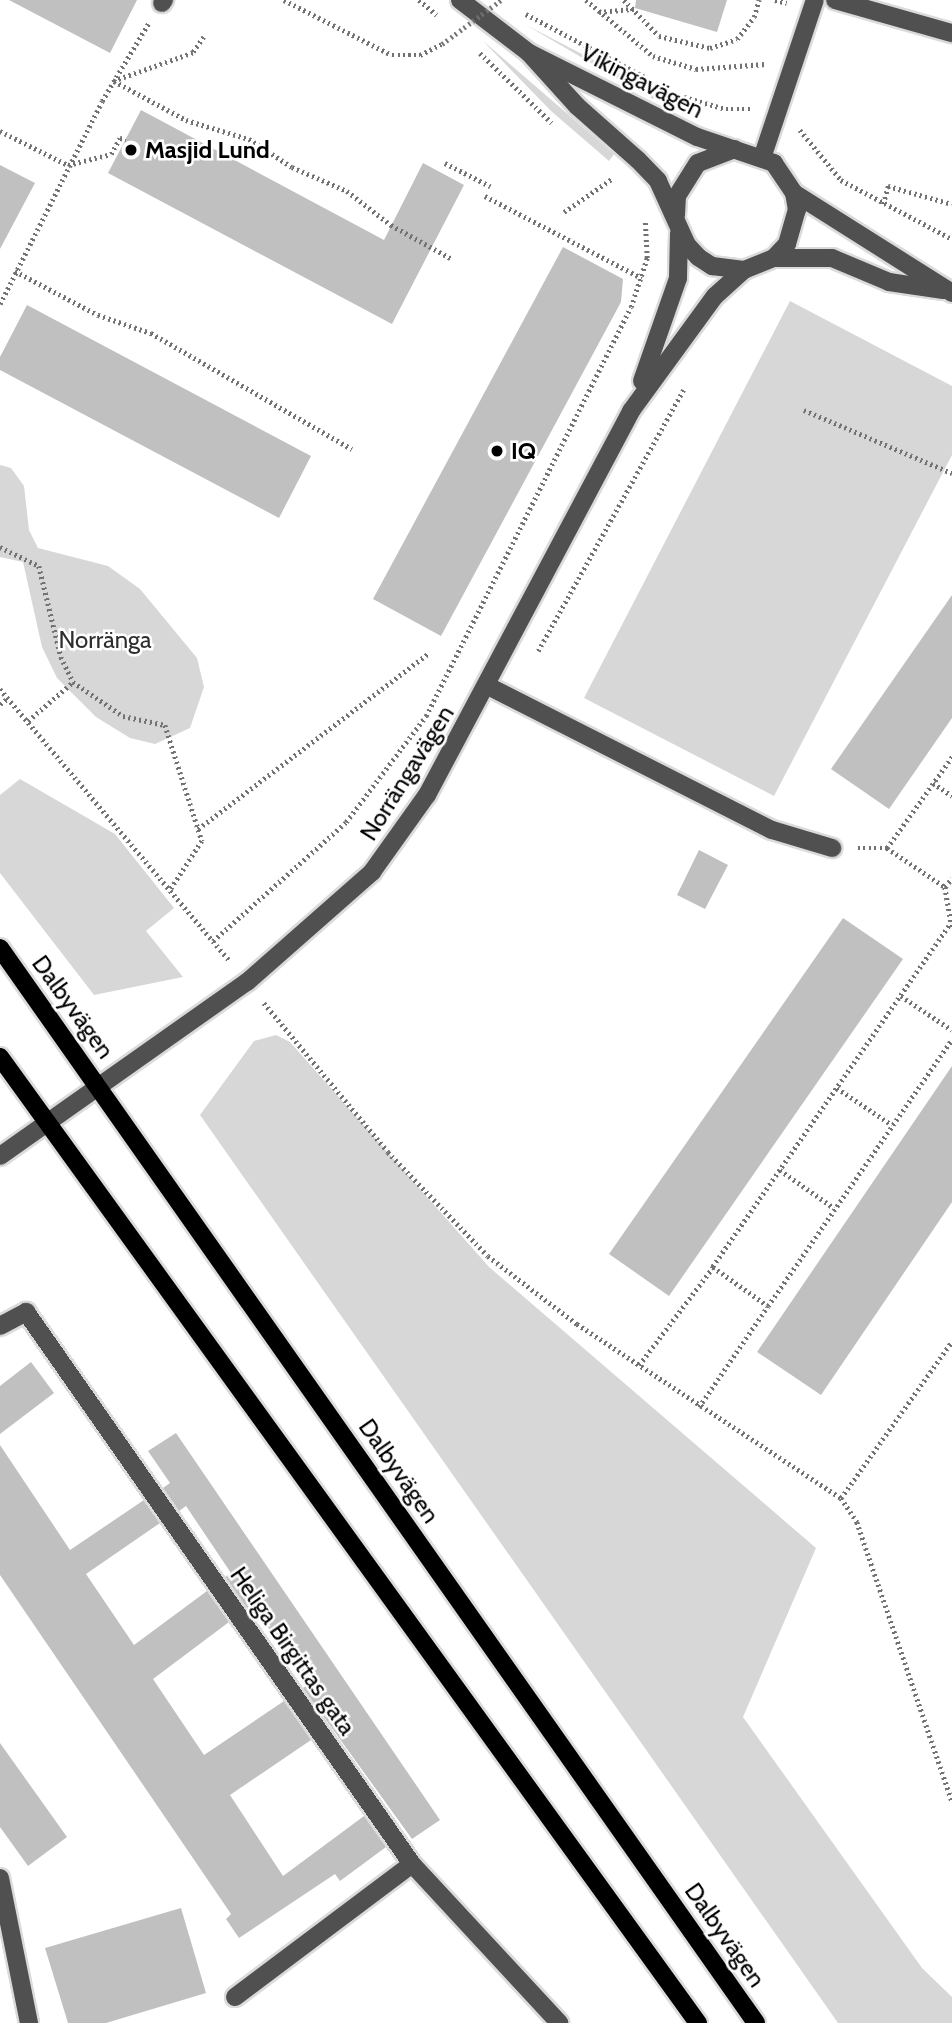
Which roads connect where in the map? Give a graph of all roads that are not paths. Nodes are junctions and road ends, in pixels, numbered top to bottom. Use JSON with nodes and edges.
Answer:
{"nodes":[{"id":1,"x":460,"y":0,"type":"edge"},
{"id":2,"x":815,"y":0,"type":"edge"},
{"id":3,"x":835,"y":0,"type":"edge"},
{"id":4,"x":952,"y":33,"type":"edge"},
{"id":5,"x":529,"y":53,"type":"junction"},
{"id":6,"x":734,"y":149,"type":"junction"},
{"id":7,"x":763,"y":155,"type":"junction"},
{"id":8,"x":794,"y":193,"type":"junction"},
{"id":9,"x":678,"y":223,"type":"junction"},
{"id":10,"x":774,"y":258,"type":"junction"},
{"id":11,"x":744,"y":270,"type":"junction"},
{"id":12,"x":949,"y":291,"type":"edge"},
{"id":13,"x":631,"y":411,"type":"junction"},
{"id":14,"x":488,"y":686,"type":"junction"},
{"id":15,"x":832,"y":848,"type":"road end"},
{"id":16,"x":0,"y":948,"type":"edge"},
{"id":17,"x":0,"y":1057,"type":"edge"},
{"id":18,"x":99,"y":1085,"type":"junction"},
{"id":19,"x":48,"y":1121,"type":"junction"},
{"id":20,"x":0,"y":1156,"type":"edge"},
{"id":21,"x":0,"y":1326,"type":"edge"},
{"id":22,"x":412,"y":1864,"type":"junction"},
{"id":23,"x":0,"y":1878,"type":"edge"},
{"id":24,"x":235,"y":1997,"type":"dead end"},
{"id":25,"x":29,"y":2023,"type":"edge"},
{"id":26,"x":559,"y":2023,"type":"edge"},
{"id":27,"x":698,"y":2023,"type":"edge"},
{"id":28,"x":756,"y":2023,"type":"edge"}],
"edges":[{"from":1,"to":5,"type":"street","name":"Vikingavägen"},
{"from":2,"to":7,"type":"street"},
{"from":3,"to":4,"type":"street"},
{"from":5,"to":6,"type":"street","name":"Vikingavägen"},
{"from":5,"to":9,"type":"street","name":"Vikingavägen"},
{"from":6,"to":7,"type":"street","name":"Vikingavägen"},
{"from":6,"to":9,"type":"street","name":"Vikingavägen"},
{"from":7,"to":8,"type":"street"},
{"from":8,"to":10,"type":"street"},
{"from":8,"to":12,"type":"street"},
{"from":9,"to":11,"type":"street","name":"Vikingavägen"},
{"from":9,"to":13,"type":"street","name":"Norrängavägen"},
{"from":10,"to":11,"type":"street"},
{"from":10,"to":12,"type":"street"},
{"from":11,"to":13,"type":"street","name":"Norrängavägen"},
{"from":13,"to":14,"type":"street","name":"Norrängavägen"},
{"from":14,"to":15,"type":"street"},
{"from":14,"to":18,"type":"street","name":"Norrängavägen"},
{"from":16,"to":18,"type":"main road","name":"Dalbyvägen"},
{"from":17,"to":19,"type":"main road"},
{"from":18,"to":19,"type":"street","name":"Norrängavägen"},
{"from":18,"to":28,"type":"main road","name":"Dalbyvägen"},
{"from":19,"to":20,"type":"street","name":"Norrängavägen"},
{"from":19,"to":27,"type":"main road"},
{"from":21,"to":22,"type":"street","name":"Heliga Birgittas gata"},
{"from":22,"to":24,"type":"street"},
{"from":22,"to":26,"type":"street","name":"Heliga Birgittas gata"},
{"from":23,"to":25,"type":"street"}]}
